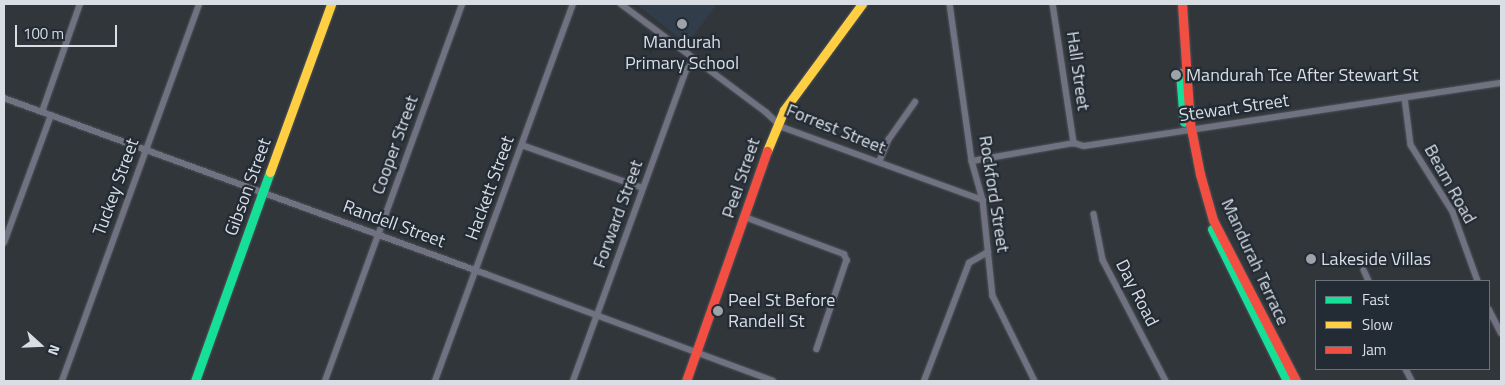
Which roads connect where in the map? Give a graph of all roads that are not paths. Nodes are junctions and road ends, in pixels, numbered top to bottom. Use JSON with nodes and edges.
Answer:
{"nodes":[{"id":1,"x":80,"y":4,"type":"edge"},
{"id":2,"x":199,"y":4,"type":"edge"},
{"id":3,"x":331,"y":4,"type":"edge"},
{"id":4,"x":462,"y":4,"type":"edge"},
{"id":5,"x":573,"y":4,"type":"edge"},
{"id":6,"x":621,"y":4,"type":"edge"},
{"id":7,"x":862,"y":4,"type":"edge"},
{"id":8,"x":950,"y":4,"type":"edge"},
{"id":9,"x":1053,"y":4,"type":"edge"},
{"id":10,"x":1176,"y":4,"type":"edge"},
{"id":11,"x":1182,"y":4,"type":"edge"},
{"id":12,"x":696,"y":60,"type":"junction"},
{"id":13,"x":1501,"y":83,"type":"edge"},
{"id":14,"x":4,"y":98,"type":"edge"},
{"id":15,"x":1406,"y":98,"type":"junction"},
{"id":16,"x":915,"y":102,"type":"dead end"},
{"id":17,"x":42,"y":112,"type":"junction"},
{"id":18,"x":51,"y":115,"type":"junction"},
{"id":19,"x":777,"y":123,"type":"junction"},
{"id":20,"x":1188,"y":129,"type":"junction"},
{"id":21,"x":1074,"y":142,"type":"junction"},
{"id":22,"x":522,"y":144,"type":"junction"},
{"id":23,"x":146,"y":150,"type":"junction"},
{"id":24,"x":972,"y":161,"type":"junction"},
{"id":25,"x":879,"y":162,"type":"junction"},
{"id":26,"x":643,"y":188,"type":"junction"},
{"id":27,"x":263,"y":192,"type":"junction"},
{"id":28,"x":983,"y":200,"type":"junction"},
{"id":29,"x":1094,"y":214,"type":"dead end"},
{"id":30,"x":745,"y":217,"type":"junction"},
{"id":31,"x":378,"y":235,"type":"junction"},
{"id":32,"x":4,"y":243,"type":"edge"},
{"id":33,"x":988,"y":252,"type":"junction"},
{"id":34,"x":476,"y":270,"type":"junction"},
{"id":35,"x":1364,"y":270,"type":"dead end"},
{"id":36,"x":1369,"y":280,"type":"edge"},
{"id":37,"x":1478,"y":280,"type":"edge"},
{"id":38,"x":1490,"y":310,"type":"edge"},
{"id":39,"x":597,"y":316,"type":"junction"},
{"id":40,"x":1501,"y":333,"type":"edge"},
{"id":41,"x":817,"y":350,"type":"dead end"},
{"id":42,"x":696,"y":352,"type":"junction"},
{"id":43,"x":62,"y":381,"type":"edge"},
{"id":44,"x":195,"y":381,"type":"edge"},
{"id":45,"x":325,"y":381,"type":"edge"},
{"id":46,"x":435,"y":381,"type":"edge"},
{"id":47,"x":573,"y":381,"type":"edge"},
{"id":48,"x":686,"y":381,"type":"edge"},
{"id":49,"x":774,"y":381,"type":"edge"},
{"id":50,"x":924,"y":381,"type":"edge"},
{"id":51,"x":1035,"y":381,"type":"edge"},
{"id":52,"x":1166,"y":381,"type":"edge"},
{"id":53,"x":1287,"y":381,"type":"edge"},
{"id":54,"x":1296,"y":381,"type":"edge"}],
"edges":[{"from":1,"to":17,"type":"street"},
{"from":2,"to":23,"type":"street","name":"Tuckey Street"},
{"from":3,"to":27,"type":"main road","name":"Gibson Street"},
{"from":4,"to":31,"type":"street","name":"Cooper Street"},
{"from":5,"to":22,"type":"street","name":"Hackett Street"},
{"from":6,"to":12,"type":"street","name":"Forrest Street"},
{"from":7,"to":19,"type":"main road","name":"Peel Street"},
{"from":8,"to":24,"type":"street","name":"Rockford Street"},
{"from":9,"to":21,"type":"street","name":"Hall Street"},
{"from":10,"to":20,"type":"main road","name":"Mandurah Terrace"},
{"from":11,"to":20,"type":"main road","name":"Mandurah Terrace"},
{"from":12,"to":19,"type":"street","name":"Forrest Street"},
{"from":12,"to":26,"type":"street","name":"Forward Street"},
{"from":13,"to":15,"type":"street","name":"Stewart Street"},
{"from":14,"to":17,"type":"street","name":"Randell Street"},
{"from":15,"to":20,"type":"street","name":"Stewart Street"},
{"from":15,"to":37,"type":"street","name":"Beam Road"},
{"from":16,"to":25,"type":"street"},
{"from":17,"to":18,"type":"street","name":"Randell Street"},
{"from":18,"to":23,"type":"street","name":"Randell Street"},
{"from":18,"to":32,"type":"street"},
{"from":19,"to":25,"type":"street","name":"Forrest Street"},
{"from":19,"to":30,"type":"main road","name":"Peel Street"},
{"from":20,"to":21,"type":"street","name":"Stewart Street"},
{"from":20,"to":53,"type":"main road","name":"Mandurah Terrace"},
{"from":20,"to":54,"type":"main road","name":"Mandurah Terrace"},
{"from":21,"to":24,"type":"street","name":"Stewart Street"},
{"from":22,"to":26,"type":"street"},
{"from":22,"to":34,"type":"street","name":"Hackett Street"},
{"from":23,"to":27,"type":"street","name":"Randell Street"},
{"from":23,"to":43,"type":"street","name":"Tuckey Street"},
{"from":24,"to":28,"type":"street","name":"Rockford Street"},
{"from":25,"to":28,"type":"street","name":"Forrest Street"},
{"from":26,"to":39,"type":"street","name":"Forward Street"},
{"from":27,"to":31,"type":"street","name":"Randell Street"},
{"from":27,"to":44,"type":"main road","name":"Gibson Street"},
{"from":28,"to":33,"type":"street","name":"Rockford Street"},
{"from":29,"to":52,"type":"street","name":"Day Road"},
{"from":30,"to":41,"type":"street"},
{"from":30,"to":42,"type":"main road","name":"Peel Street"},
{"from":31,"to":34,"type":"street","name":"Randell Street"},
{"from":31,"to":45,"type":"street","name":"Cooper Street"},
{"from":33,"to":50,"type":"street"},
{"from":33,"to":51,"type":"street","name":"Rockford Street"},
{"from":34,"to":39,"type":"street","name":"Randell Street"},
{"from":34,"to":46,"type":"street","name":"Hackett Street"},
{"from":35,"to":36,"type":"street"},
{"from":38,"to":40,"type":"street"},
{"from":39,"to":42,"type":"street","name":"Randell Street"},
{"from":39,"to":47,"type":"street","name":"Forward Street"},
{"from":42,"to":48,"type":"main road","name":"Peel Street"},
{"from":42,"to":49,"type":"street","name":"Randell Street"}]}
